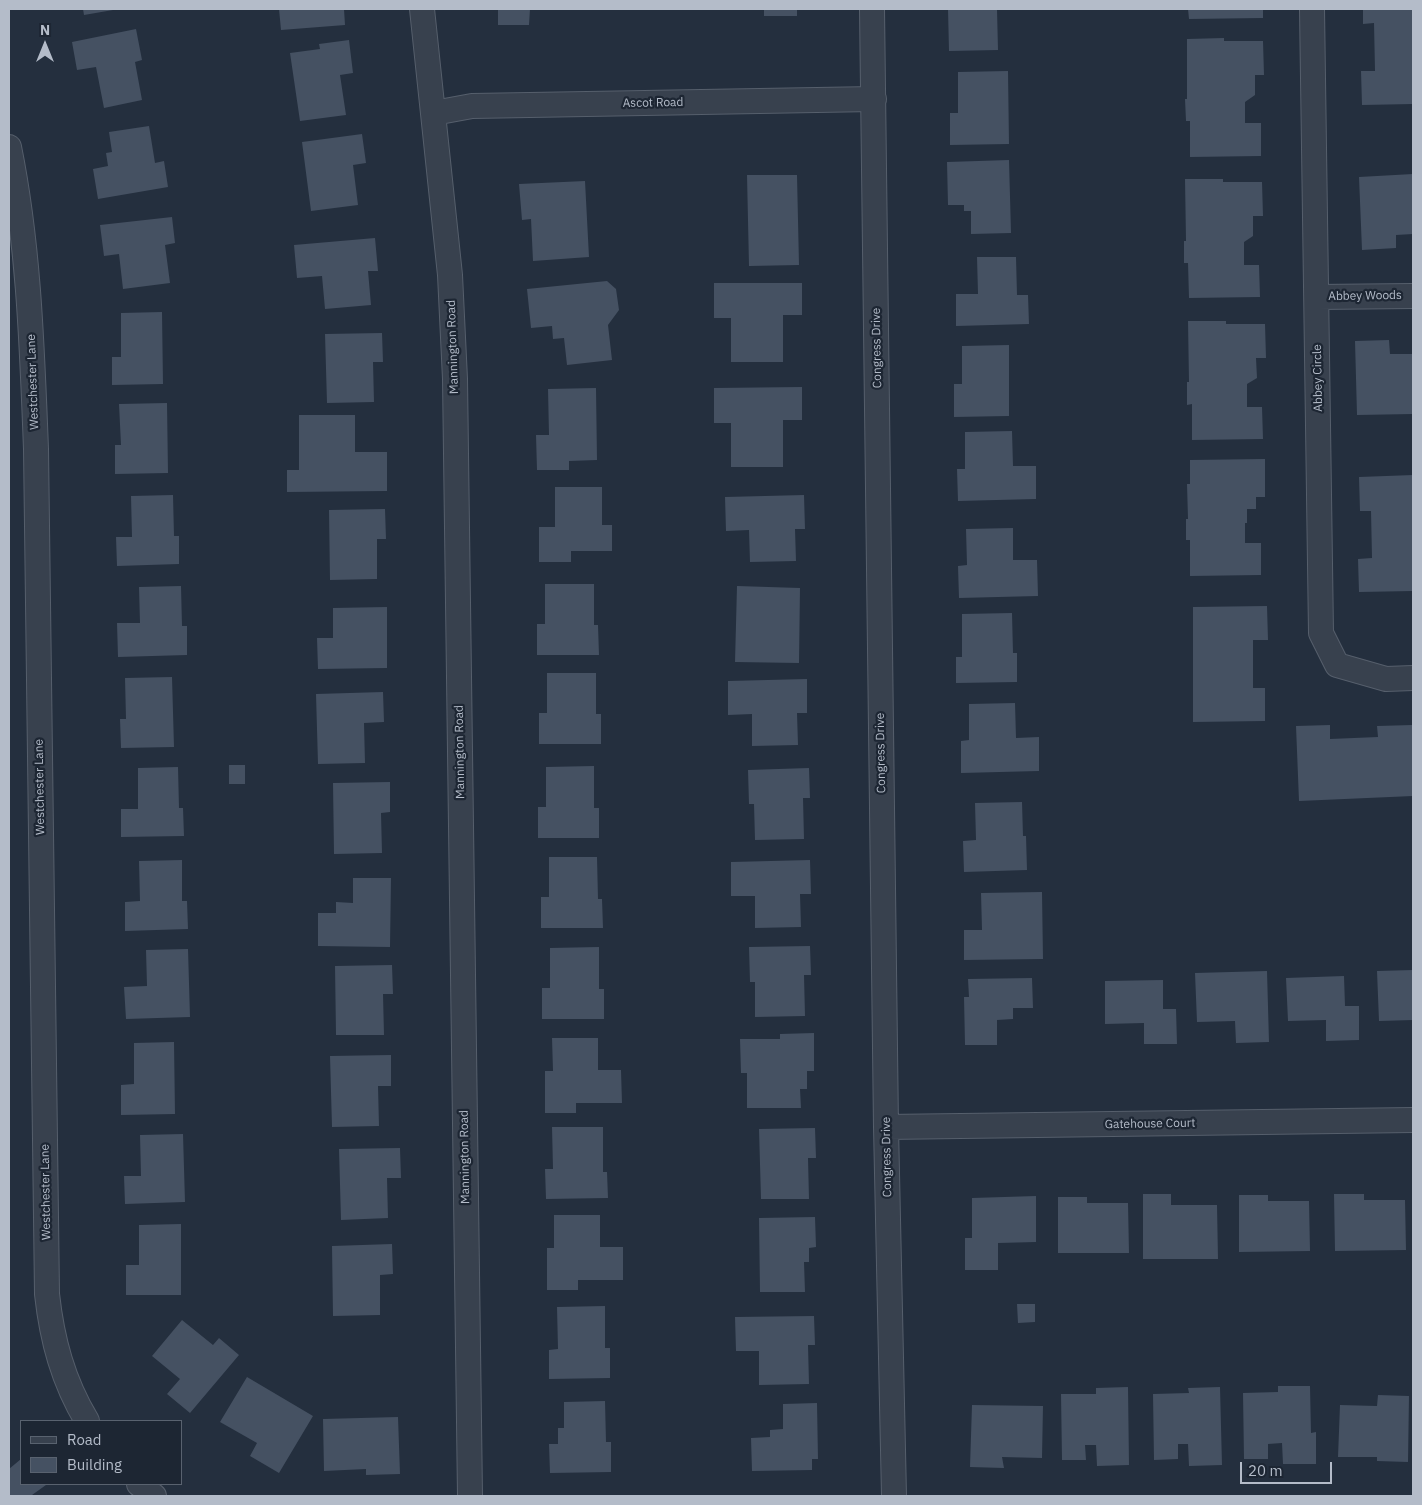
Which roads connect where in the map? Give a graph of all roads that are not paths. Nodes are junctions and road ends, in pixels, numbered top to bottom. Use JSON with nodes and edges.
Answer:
{"nodes":[{"id":1,"x":422,"y":9,"type":"edge"},
{"id":2,"x":872,"y":9,"type":"edge"},
{"id":3,"x":1312,"y":9,"type":"edge"},
{"id":4,"x":874,"y":100,"type":"junction"},
{"id":5,"x":434,"y":113,"type":"junction"},
{"id":6,"x":9,"y":147,"type":"edge"},
{"id":7,"x":1413,"y":296,"type":"edge"},
{"id":8,"x":1317,"y":297,"type":"junction"},
{"id":9,"x":1413,"y":678,"type":"edge"},
{"id":10,"x":1413,"y":1120,"type":"edge"},
{"id":11,"x":886,"y":1127,"type":"junction"},
{"id":12,"x":86,"y":1420,"type":"edge"},
{"id":13,"x":140,"y":1485,"type":"edge"},
{"id":14,"x":154,"y":1496,"type":"edge"},
{"id":15,"x":470,"y":1496,"type":"edge"},
{"id":16,"x":894,"y":1496,"type":"edge"}],
"edges":[{"from":1,"to":5,"type":"street","name":"Mannington Road"},
{"from":2,"to":4,"type":"street","name":"Congress Drive"},
{"from":3,"to":8,"type":"street","name":"Abbey Circle"},
{"from":4,"to":5,"type":"street","name":"Ascot Road"},
{"from":4,"to":11,"type":"street","name":"Congress Drive"},
{"from":5,"to":15,"type":"street","name":"Mannington Road"},
{"from":6,"to":12,"type":"street","name":"Westchester Lane"},
{"from":7,"to":8,"type":"street","name":"Abbey Woods"},
{"from":8,"to":9,"type":"street","name":"Abbey Circle"},
{"from":10,"to":11,"type":"street","name":"Gatehouse Court"},
{"from":11,"to":16,"type":"street","name":"Congress Drive"},
{"from":13,"to":14,"type":"street"}]}
